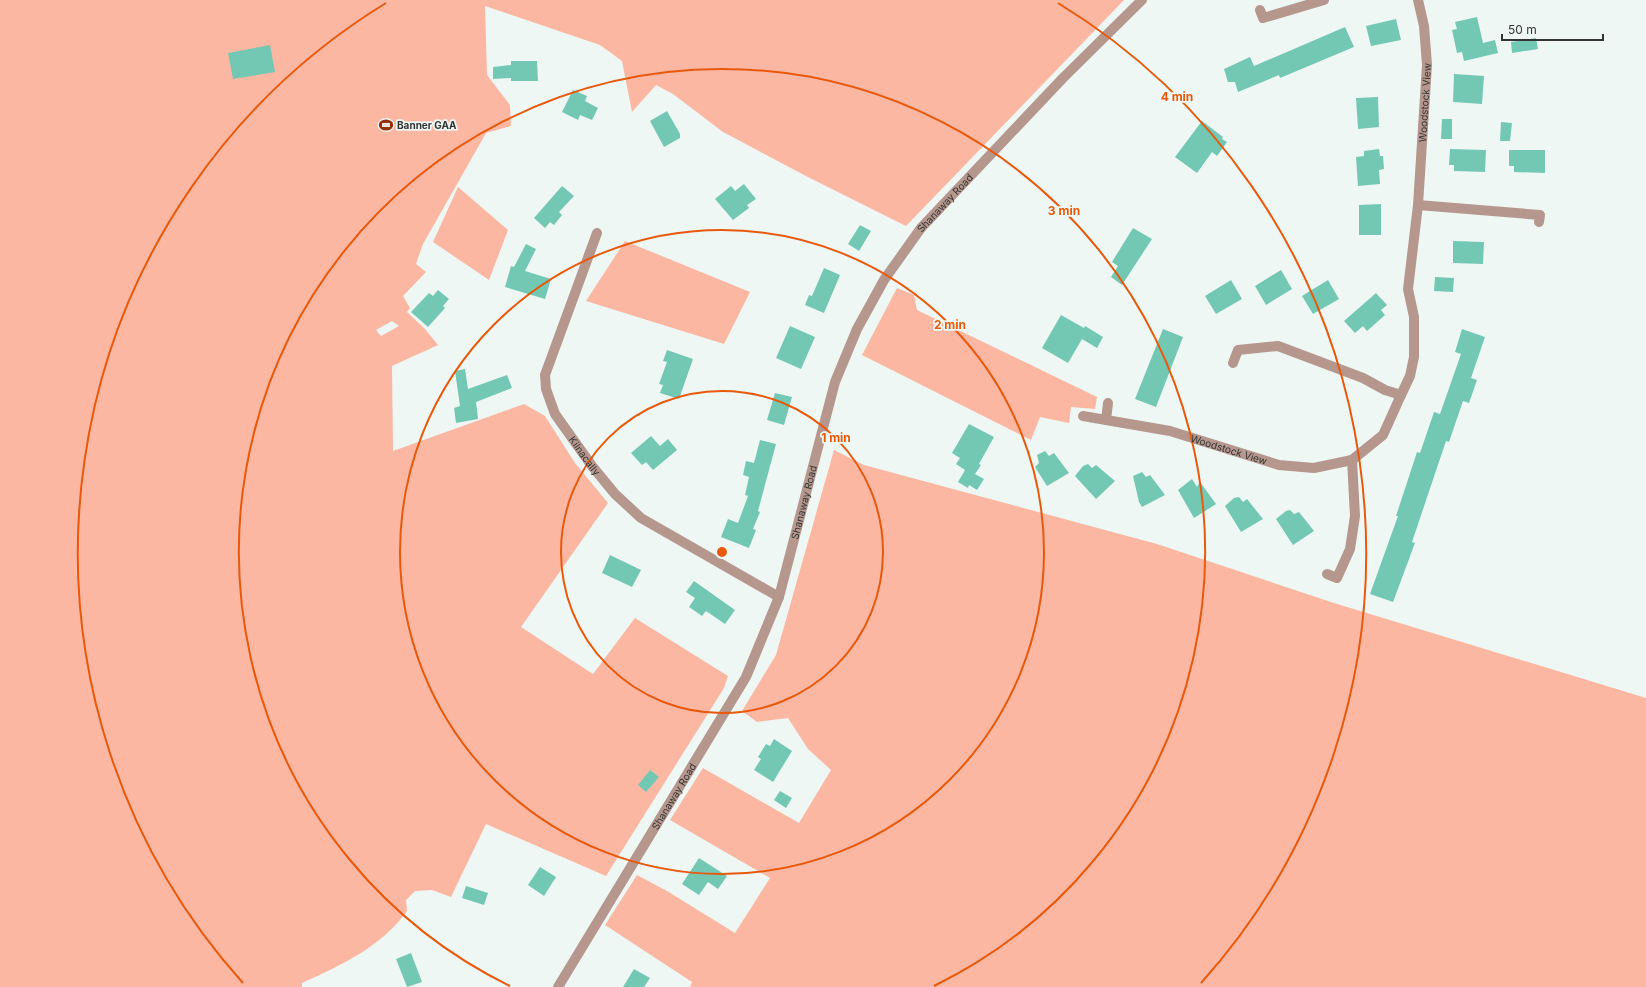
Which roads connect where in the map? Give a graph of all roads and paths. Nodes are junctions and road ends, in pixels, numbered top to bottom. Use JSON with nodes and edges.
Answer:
{"nodes":[{"id":1,"x":1142,"y":0,"type":"edge"},
{"id":2,"x":1324,"y":0,"type":"edge"},
{"id":3,"x":1418,"y":0,"type":"edge"},
{"id":4,"x":1260,"y":10,"type":"dead end"},
{"id":5,"x":1418,"y":205,"type":"junction"},
{"id":6,"x":1539,"y":222,"type":"dead end"},
{"id":7,"x":597,"y":233,"type":"dead end"},
{"id":8,"x":1233,"y":363,"type":"dead end"},
{"id":9,"x":1401,"y":395,"type":"junction"},
{"id":10,"x":1108,"y":403,"type":"dead end"},
{"id":11,"x":1083,"y":416,"type":"dead end"},
{"id":12,"x":1106,"y":420,"type":"junction"},
{"id":13,"x":1352,"y":460,"type":"junction"},
{"id":14,"x":1327,"y":574,"type":"dead end"},
{"id":15,"x":779,"y":597,"type":"junction"},
{"id":16,"x":558,"y":987,"type":"edge"}],
"edges":[{"from":1,"to":15,"type":"street","name":"Shanaway Road"},
{"from":2,"to":4,"type":"street"},
{"from":3,"to":5,"type":"street","name":"Woodstock View"},
{"from":5,"to":6,"type":"street"},
{"from":5,"to":9,"type":"street","name":"Woodstock View"},
{"from":7,"to":15,"type":"street","name":"Kilnacally"},
{"from":8,"to":9,"type":"street"},
{"from":9,"to":13,"type":"street","name":"Woodstock View"},
{"from":10,"to":12,"type":"street"},
{"from":11,"to":12,"type":"street","name":"Woodstock View"},
{"from":12,"to":13,"type":"street","name":"Woodstock View"},
{"from":13,"to":14,"type":"street"},
{"from":15,"to":16,"type":"street","name":"Shanaway Road"}]}
